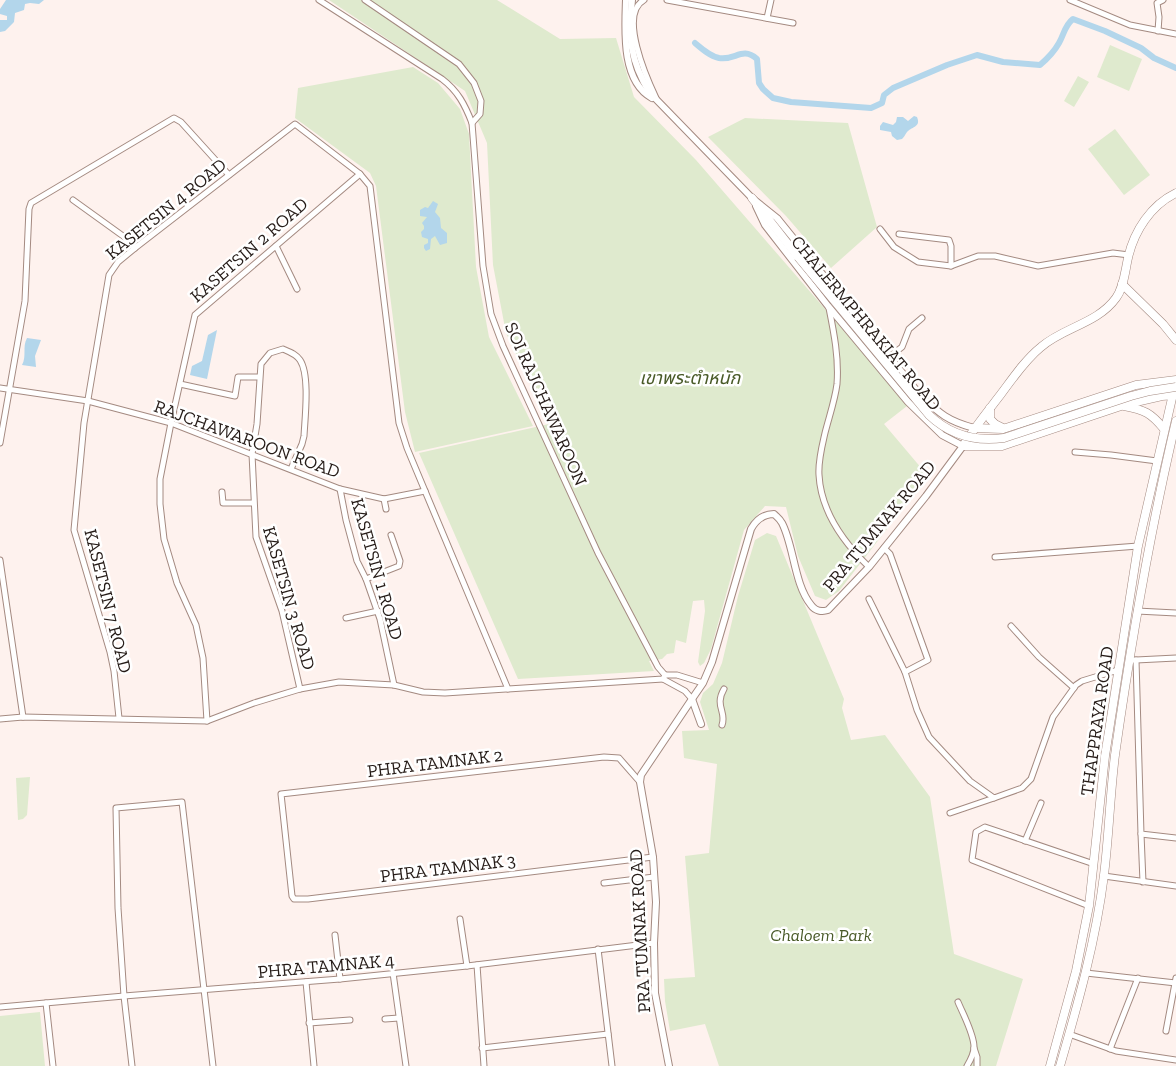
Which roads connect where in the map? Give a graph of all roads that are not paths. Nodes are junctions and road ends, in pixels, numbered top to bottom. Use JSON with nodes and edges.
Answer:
{"nodes":[{"id":1,"x":319,"y":0,"type":"edge"},
{"id":2,"x":365,"y":0,"type":"edge"},
{"id":3,"x":626,"y":0,"type":"edge"},
{"id":4,"x":632,"y":0,"type":"edge"},
{"id":5,"x":644,"y":0,"type":"edge"},
{"id":6,"x":667,"y":0,"type":"edge"},
{"id":7,"x":771,"y":0,"type":"edge"},
{"id":8,"x":1070,"y":0,"type":"edge"},
{"id":9,"x":1163,"y":0,"type":"edge"},
{"id":10,"x":1155,"y":2,"type":"edge"},
{"id":11,"x":767,"y":18,"type":"junction"},
{"id":12,"x":793,"y":24,"type":"dead end"},
{"id":13,"x":1158,"y":31,"type":"junction"},
{"id":14,"x":1176,"y":34,"type":"edge"},
{"id":15,"x":657,"y":101,"type":"junction"},
{"id":16,"x":472,"y":123,"type":"junction"},
{"id":17,"x":360,"y":174,"type":"junction"},
{"id":18,"x":229,"y":175,"type":"junction"},
{"id":19,"x":1176,"y":193,"type":"edge"},
{"id":20,"x":752,"y":198,"type":"junction"},
{"id":21,"x":73,"y":200,"type":"dead end"},
{"id":22,"x":880,"y":230,"type":"dead end"},
{"id":23,"x":899,"y":234,"type":"dead end"},
{"id":24,"x":276,"y":246,"type":"junction"},
{"id":25,"x":135,"y":248,"type":"junction"},
{"id":26,"x":1129,"y":255,"type":"junction"},
{"id":27,"x":951,"y":266,"type":"junction"},
{"id":28,"x":1122,"y":284,"type":"junction"},
{"id":29,"x":296,"y":289,"type":"dead end"},
{"id":30,"x":828,"y":306,"type":"junction"},
{"id":31,"x":922,"y":318,"type":"dead end"},
{"id":32,"x":1176,"y":340,"type":"edge"},
{"id":33,"x":890,"y":357,"type":"junction"},
{"id":34,"x":259,"y":377,"type":"junction"},
{"id":35,"x":1176,"y":380,"type":"edge"},
{"id":36,"x":180,"y":384,"type":"junction"},
{"id":37,"x":0,"y":388,"type":"edge"},
{"id":38,"x":1122,"y":389,"type":"junction"},
{"id":39,"x":10,"y":390,"type":"junction"},
{"id":40,"x":1175,"y":392,"type":"edge"},
{"id":41,"x":921,"y":396,"type":"junction"},
{"id":42,"x":88,"y":401,"type":"junction"},
{"id":43,"x":1125,"y":405,"type":"junction"},
{"id":44,"x":911,"y":406,"type":"junction"},
{"id":45,"x":990,"y":408,"type":"junction"},
{"id":46,"x":1176,"y":421,"type":"edge"},
{"id":47,"x":171,"y":423,"type":"junction"},
{"id":48,"x":1019,"y":425,"type":"junction"},
{"id":49,"x":974,"y":428,"type":"junction"},
{"id":50,"x":1006,"y":428,"type":"junction"},
{"id":51,"x":1164,"y":429,"type":"junction"},
{"id":52,"x":1023,"y":439,"type":"junction"},
{"id":53,"x":0,"y":443,"type":"edge"},
{"id":54,"x":962,"y":446,"type":"junction"},
{"id":55,"x":1075,"y":452,"type":"dead end"},
{"id":56,"x":1159,"y":452,"type":"junction"},
{"id":57,"x":1168,"y":453,"type":"junction"},
{"id":58,"x":252,"y":454,"type":"junction"},
{"id":59,"x":1157,"y":461,"type":"junction"},
{"id":60,"x":291,"y":469,"type":"junction"},
{"id":61,"x":340,"y":489,"type":"junction"},
{"id":62,"x":425,"y":491,"type":"junction"},
{"id":63,"x":222,"y":492,"type":"dead end"},
{"id":64,"x":384,"y":498,"type":"junction"},
{"id":65,"x":253,"y":502,"type":"junction"},
{"id":66,"x":386,"y":509,"type":"dead end"},
{"id":67,"x":391,"y":535,"type":"dead end"},
{"id":68,"x":1138,"y":546,"type":"junction"},
{"id":69,"x":884,"y":548,"type":"junction"},
{"id":70,"x":995,"y":558,"type":"dead end"},
{"id":71,"x":0,"y":560,"type":"edge"},
{"id":72,"x":869,"y":567,"type":"junction"},
{"id":73,"x":366,"y":580,"type":"junction"},
{"id":74,"x":869,"y":599,"type":"dead end"},
{"id":75,"x":378,"y":611,"type":"junction"},
{"id":76,"x":1137,"y":611,"type":"junction"},
{"id":77,"x":1176,"y":613,"type":"edge"},
{"id":78,"x":346,"y":618,"type":"dead end"},
{"id":79,"x":1011,"y":626,"type":"dead end"},
{"id":80,"x":1176,"y":658,"type":"edge"},
{"id":81,"x":1133,"y":660,"type":"junction"},
{"id":82,"x":1118,"y":670,"type":"junction"},
{"id":83,"x":905,"y":672,"type":"junction"},
{"id":84,"x":664,"y":677,"type":"junction"},
{"id":85,"x":703,"y":683,"type":"junction"},
{"id":86,"x":394,"y":685,"type":"junction"},
{"id":87,"x":1074,"y":688,"type":"junction"},
{"id":88,"x":300,"y":689,"type":"junction"},
{"id":89,"x":508,"y":689,"type":"junction"},
{"id":90,"x":724,"y":689,"type":"dead end"},
{"id":91,"x":692,"y":700,"type":"junction"},
{"id":92,"x":23,"y":717,"type":"junction"},
{"id":93,"x":119,"y":718,"type":"junction"},
{"id":94,"x":0,"y":719,"type":"edge"},
{"id":95,"x":207,"y":721,"type":"junction"},
{"id":96,"x":701,"y":724,"type":"dead end"},
{"id":97,"x":722,"y":725,"type":"dead end"},
{"id":98,"x":1106,"y":752,"type":"junction"},
{"id":99,"x":1116,"y":753,"type":"junction"},
{"id":100,"x":640,"y":782,"type":"junction"},
{"id":101,"x":994,"y":798,"type":"junction"},
{"id":102,"x":1041,"y":803,"type":"dead end"},
{"id":103,"x":950,"y":813,"type":"dead end"},
{"id":104,"x":1141,"y":834,"type":"junction"},
{"id":105,"x":1176,"y":838,"type":"edge"},
{"id":106,"x":1025,"y":840,"type":"junction"},
{"id":107,"x":288,"y":852,"type":"joint"},
{"id":108,"x":653,"y":857,"type":"junction"},
{"id":109,"x":1095,"y":865,"type":"junction"},
{"id":110,"x":1104,"y":876,"type":"junction"},
{"id":111,"x":654,"y":877,"type":"junction"},
{"id":112,"x":1143,"y":882,"type":"junction"},
{"id":113,"x":604,"y":883,"type":"dead end"},
{"id":114,"x":1176,"y":886,"type":"edge"},
{"id":115,"x":1089,"y":906,"type":"junction"},
{"id":116,"x":460,"y":919,"type":"dead end"},
{"id":117,"x":335,"y":934,"type":"dead end"},
{"id":118,"x":654,"y":943,"type":"junction"},
{"id":119,"x":598,"y":949,"type":"junction"},
{"id":120,"x":477,"y":965,"type":"junction"},
{"id":121,"x":466,"y":966,"type":"junction"},
{"id":122,"x":1086,"y":972,"type":"junction"},
{"id":123,"x":393,"y":973,"type":"junction"},
{"id":124,"x":1138,"y":978,"type":"junction"},
{"id":125,"x":1176,"y":978,"type":"edge"},
{"id":126,"x":340,"y":979,"type":"junction"},
{"id":127,"x":306,"y":982,"type":"junction"},
{"id":128,"x":1176,"y":983,"type":"edge"},
{"id":129,"x":205,"y":990,"type":"junction"},
{"id":130,"x":124,"y":996,"type":"junction"},
{"id":131,"x":958,"y":1002,"type":"dead end"},
{"id":132,"x":46,"y":1003,"type":"junction"},
{"id":133,"x":0,"y":1007,"type":"edge"},
{"id":134,"x":399,"y":1018,"type":"junction"},
{"id":135,"x":385,"y":1019,"type":"dead end"},
{"id":136,"x":350,"y":1020,"type":"dead end"},
{"id":137,"x":309,"y":1023,"type":"junction"},
{"id":138,"x":1166,"y":1030,"type":"dead end"},
{"id":139,"x":608,"y":1034,"type":"junction"},
{"id":140,"x":1069,"y":1034,"type":"junction"},
{"id":141,"x":974,"y":1047,"type":"junction"},
{"id":142,"x":482,"y":1048,"type":"junction"},
{"id":143,"x":1110,"y":1049,"type":"junction"},
{"id":144,"x":1176,"y":1060,"type":"edge"},
{"id":145,"x":53,"y":1066,"type":"edge"},
{"id":146,"x":132,"y":1066,"type":"edge"},
{"id":147,"x":213,"y":1066,"type":"edge"},
{"id":148,"x":314,"y":1066,"type":"edge"},
{"id":149,"x":406,"y":1066,"type":"edge"},
{"id":150,"x":484,"y":1066,"type":"edge"},
{"id":151,"x":612,"y":1066,"type":"edge"},
{"id":152,"x":669,"y":1066,"type":"edge"},
{"id":153,"x":967,"y":1066,"type":"edge"},
{"id":154,"x":976,"y":1066,"type":"edge"},
{"id":155,"x":1050,"y":1066,"type":"edge"},
{"id":156,"x":1060,"y":1066,"type":"edge"}],
"edges":[{"from":1,"to":16,"type":"street"},
{"from":2,"to":16,"type":"street"},
{"from":3,"to":15,"type":"street","name":"CHALERMPHRAKIAT ROAD"},
{"from":4,"to":15,"type":"street","name":"CHALERMPHRAKIAT ROAD"},
{"from":5,"to":15,"type":"street","name":"CHALERMPHRAKIAT ROAD"},
{"from":6,"to":11,"type":"street"},
{"from":7,"to":11,"type":"street"},
{"from":8,"to":13,"type":"street"},
{"from":9,"to":10,"type":"street"},
{"from":10,"to":13,"type":"street"},
{"from":11,"to":12,"type":"street"},
{"from":13,"to":14,"type":"street"},
{"from":15,"to":20,"type":"street","name":"CHALERMPHRAKIAT ROAD"},
{"from":16,"to":84,"type":"street","name":"SOI RAJCHAWAROON"},
{"from":17,"to":18,"type":"street","name":"KASETSIN 4 ROAD"},
{"from":17,"to":24,"type":"street","name":"KASETSIN 2 ROAD"},
{"from":17,"to":62,"type":"street"},
{"from":18,"to":25,"type":"street","name":"KASETSIN 4 ROAD"},
{"from":18,"to":39,"type":"street"},
{"from":19,"to":26,"type":"main road","name":"PRA TUMNAK ROAD"},
{"from":20,"to":30,"type":"street","name":"CHALERMPHRAKIAT ROAD"},
{"from":20,"to":33,"type":"street","name":"CHALERMPHRAKIAT ROAD"},
{"from":20,"to":40,"type":"main road","bridge":true},
{"from":21,"to":25,"type":"street"},
{"from":22,"to":27,"type":"street"},
{"from":23,"to":27,"type":"street"},
{"from":24,"to":29,"type":"street"},
{"from":24,"to":36,"type":"street","name":"KASETSIN 2 ROAD"},
{"from":25,"to":42,"type":"street","name":"KASETSIN 4 ROAD"},
{"from":26,"to":27,"type":"street"},
{"from":26,"to":28,"type":"main road","name":"PRA TUMNAK ROAD"},
{"from":28,"to":32,"type":"main road"},
{"from":28,"to":45,"type":"main road","name":"PRA TUMNAK ROAD"},
{"from":30,"to":44,"type":"street","name":"CHALERMPHRAKIAT ROAD"},
{"from":30,"to":72,"type":"street"},
{"from":31,"to":33,"type":"street"},
{"from":33,"to":41,"type":"street","name":"CHALERMPHRAKIAT ROAD"},
{"from":34,"to":36,"type":"street"},
{"from":34,"to":58,"type":"street","name":"KASETSIN 3 ROAD"},
{"from":34,"to":60,"type":"street"},
{"from":35,"to":38,"type":"main road","name":"CHALERMPHRAKIAT ROAD"},
{"from":35,"to":40,"type":"main road","name":"THAPPRAYA ROAD"},
{"from":36,"to":47,"type":"street","name":"KASETSIN 2 ROAD"},
{"from":37,"to":39,"type":"street","name":"RAJCHAWAROON ROAD"},
{"from":38,"to":43,"type":"main road"},
{"from":38,"to":48,"type":"main road","name":"CHALERMPHRAKIAT ROAD"},
{"from":39,"to":42,"type":"street","name":"RAJCHAWAROON ROAD"},
{"from":39,"to":53,"type":"street"},
{"from":40,"to":43,"type":"main road"},
{"from":40,"to":51,"type":"main road","name":"THAPPRAYA ROAD"},
{"from":41,"to":44,"type":"street"},
{"from":41,"to":49,"type":"street","name":"CHALERMPHRAKIAT ROAD"},
{"from":42,"to":47,"type":"street","name":"RAJCHAWAROON ROAD"},
{"from":42,"to":93,"type":"street","name":"KASETSIN 7 ROAD"},
{"from":43,"to":51,"type":"main road"},
{"from":43,"to":52,"type":"main road"},
{"from":44,"to":54,"type":"street","name":"CHALERMPHRAKIAT ROAD"},
{"from":45,"to":49,"type":"main road","name":"PRA TUMNAK ROAD"},
{"from":45,"to":50,"type":"main road"},
{"from":46,"to":57,"type":"main road","name":"THAPPRAYA ROAD"},
{"from":47,"to":58,"type":"street","name":"RAJCHAWAROON ROAD"},
{"from":47,"to":95,"type":"street","name":"KASETSIN 2 ROAD"},
{"from":48,"to":50,"type":"main road","name":"CHALERMPHRAKIAT ROAD"},
{"from":48,"to":52,"type":"main road"},
{"from":49,"to":50,"type":"main road","name":"CHALERMPHRAKIAT ROAD"},
{"from":49,"to":54,"type":"main road","name":"PRA TUMNAK ROAD"},
{"from":51,"to":56,"type":"main road","name":"THAPPRAYA ROAD"},
{"from":52,"to":54,"type":"main road"},
{"from":54,"to":69,"type":"street","name":"PRA TUMNAK ROAD"},
{"from":55,"to":59,"type":"street"},
{"from":56,"to":57,"type":"street"},
{"from":56,"to":59,"type":"main road","name":"THAPPRAYA ROAD"},
{"from":57,"to":76,"type":"main road","name":"THAPPRAYA ROAD"},
{"from":58,"to":60,"type":"street","name":"RAJCHAWAROON ROAD"},
{"from":58,"to":65,"type":"street","name":"KASETSIN 3 ROAD"},
{"from":59,"to":68,"type":"main road","name":"THAPPRAYA ROAD"},
{"from":60,"to":61,"type":"street","name":"RAJCHAWAROON ROAD"},
{"from":61,"to":64,"type":"street","name":"RAJCHAWAROON ROAD"},
{"from":61,"to":73,"type":"street","name":"KASETSIN 1 ROAD"},
{"from":62,"to":64,"type":"street","name":"RAJCHAWAROON ROAD"},
{"from":62,"to":89,"type":"street"},
{"from":63,"to":65,"type":"street"},
{"from":64,"to":66,"type":"street"},
{"from":65,"to":88,"type":"street","name":"KASETSIN 3 ROAD"},
{"from":67,"to":73,"type":"street"},
{"from":68,"to":70,"type":"street"},
{"from":68,"to":82,"type":"main road","name":"THAPPRAYA ROAD"},
{"from":69,"to":72,"type":"street","name":"PRA TUMNAK ROAD"},
{"from":69,"to":83,"type":"street"},
{"from":71,"to":92,"type":"street"},
{"from":72,"to":85,"type":"street","name":"PRA TUMNAK ROAD"},
{"from":73,"to":75,"type":"street","name":"KASETSIN 1 ROAD"},
{"from":74,"to":83,"type":"street"},
{"from":75,"to":78,"type":"street"},
{"from":75,"to":86,"type":"street","name":"KASETSIN 1 ROAD"},
{"from":76,"to":77,"type":"street"},
{"from":76,"to":81,"type":"main road","name":"THAPPRAYA ROAD"},
{"from":79,"to":87,"type":"street"},
{"from":80,"to":81,"type":"street"},
{"from":81,"to":99,"type":"main road","name":"THAPPRAYA ROAD"},
{"from":81,"to":104,"type":"street"},
{"from":82,"to":87,"type":"street"},
{"from":82,"to":98,"type":"main road","name":"THAPPRAYA ROAD"},
{"from":83,"to":101,"type":"street"},
{"from":84,"to":85,"type":"street"},
{"from":84,"to":89,"type":"street"},
{"from":84,"to":91,"type":"street"},
{"from":85,"to":91,"type":"street","name":"PRA TUMNAK ROAD"},
{"from":86,"to":88,"type":"street"},
{"from":86,"to":89,"type":"street"},
{"from":87,"to":101,"type":"street"},
{"from":88,"to":95,"type":"street"},
{"from":90,"to":97,"type":"street"},
{"from":91,"to":96,"type":"street"},
{"from":91,"to":100,"type":"street","name":"PRA TUMNAK ROAD"},
{"from":92,"to":93,"type":"street"},
{"from":92,"to":94,"type":"street"},
{"from":93,"to":95,"type":"street"},
{"from":98,"to":99,"type":"main road"},
{"from":98,"to":109,"type":"main road","name":"THAPPRAYA ROAD"},
{"from":99,"to":110,"type":"main road","name":"THAPPRAYA ROAD"},
{"from":100,"to":107,"type":"street","name":"PHRA TAMNAK 2"},
{"from":100,"to":108,"type":"street","name":"PRA TUMNAK ROAD"},
{"from":101,"to":103,"type":"street"},
{"from":102,"to":106,"type":"street"},
{"from":104,"to":105,"type":"street"},
{"from":104,"to":112,"type":"street"},
{"from":106,"to":109,"type":"street"},
{"from":106,"to":115,"type":"street"},
{"from":107,"to":108,"type":"street","name":"PHRA TAMNAK 3"},
{"from":108,"to":111,"type":"street","name":"PRA TUMNAK ROAD"},
{"from":109,"to":115,"type":"main road","name":"THAPPRAYA ROAD"},
{"from":110,"to":112,"type":"street"},
{"from":110,"to":122,"type":"main road","name":"THAPPRAYA ROAD"},
{"from":111,"to":113,"type":"street"},
{"from":111,"to":118,"type":"street","name":"PRA TUMNAK ROAD"},
{"from":112,"to":114,"type":"street"},
{"from":115,"to":155,"type":"main road","name":"THAPPRAYA ROAD"},
{"from":116,"to":121,"type":"street"},
{"from":117,"to":126,"type":"street"},
{"from":118,"to":119,"type":"street","name":"PHRA TAMNAK 4"},
{"from":118,"to":152,"type":"street","name":"PRA TUMNAK ROAD"},
{"from":119,"to":120,"type":"street","name":"PHRA TAMNAK 4"},
{"from":119,"to":139,"type":"street"},
{"from":120,"to":121,"type":"street","name":"PHRA TAMNAK 4"},
{"from":120,"to":142,"type":"street"},
{"from":121,"to":123,"type":"street","name":"PHRA TAMNAK 4"},
{"from":122,"to":124,"type":"street"},
{"from":122,"to":140,"type":"main road","name":"THAPPRAYA ROAD"},
{"from":123,"to":126,"type":"street","name":"PHRA TAMNAK 4"},
{"from":123,"to":134,"type":"street"},
{"from":124,"to":128,"type":"street"},
{"from":124,"to":143,"type":"street"},
{"from":125,"to":128,"type":"street"},
{"from":126,"to":127,"type":"street","name":"PHRA TAMNAK 4"},
{"from":127,"to":129,"type":"street","name":"PHRA TAMNAK 4"},
{"from":127,"to":137,"type":"street"},
{"from":128,"to":138,"type":"street"},
{"from":129,"to":130,"type":"street","name":"PHRA TAMNAK 4"},
{"from":129,"to":130,"type":"street"},
{"from":129,"to":147,"type":"street"},
{"from":130,"to":132,"type":"street","name":"PHRA TAMNAK 4"},
{"from":130,"to":146,"type":"street"},
{"from":131,"to":141,"type":"street"},
{"from":132,"to":133,"type":"street","name":"PHRA TAMNAK 4"},
{"from":132,"to":145,"type":"street"},
{"from":134,"to":135,"type":"street"},
{"from":134,"to":149,"type":"street"},
{"from":136,"to":137,"type":"street"},
{"from":137,"to":148,"type":"street"},
{"from":139,"to":142,"type":"street"},
{"from":139,"to":151,"type":"street"},
{"from":140,"to":143,"type":"street"},
{"from":140,"to":156,"type":"main road","name":"THAPPRAYA ROAD"},
{"from":141,"to":153,"type":"street"},
{"from":141,"to":154,"type":"street"},
{"from":142,"to":150,"type":"street"},
{"from":143,"to":144,"type":"street"}]}
